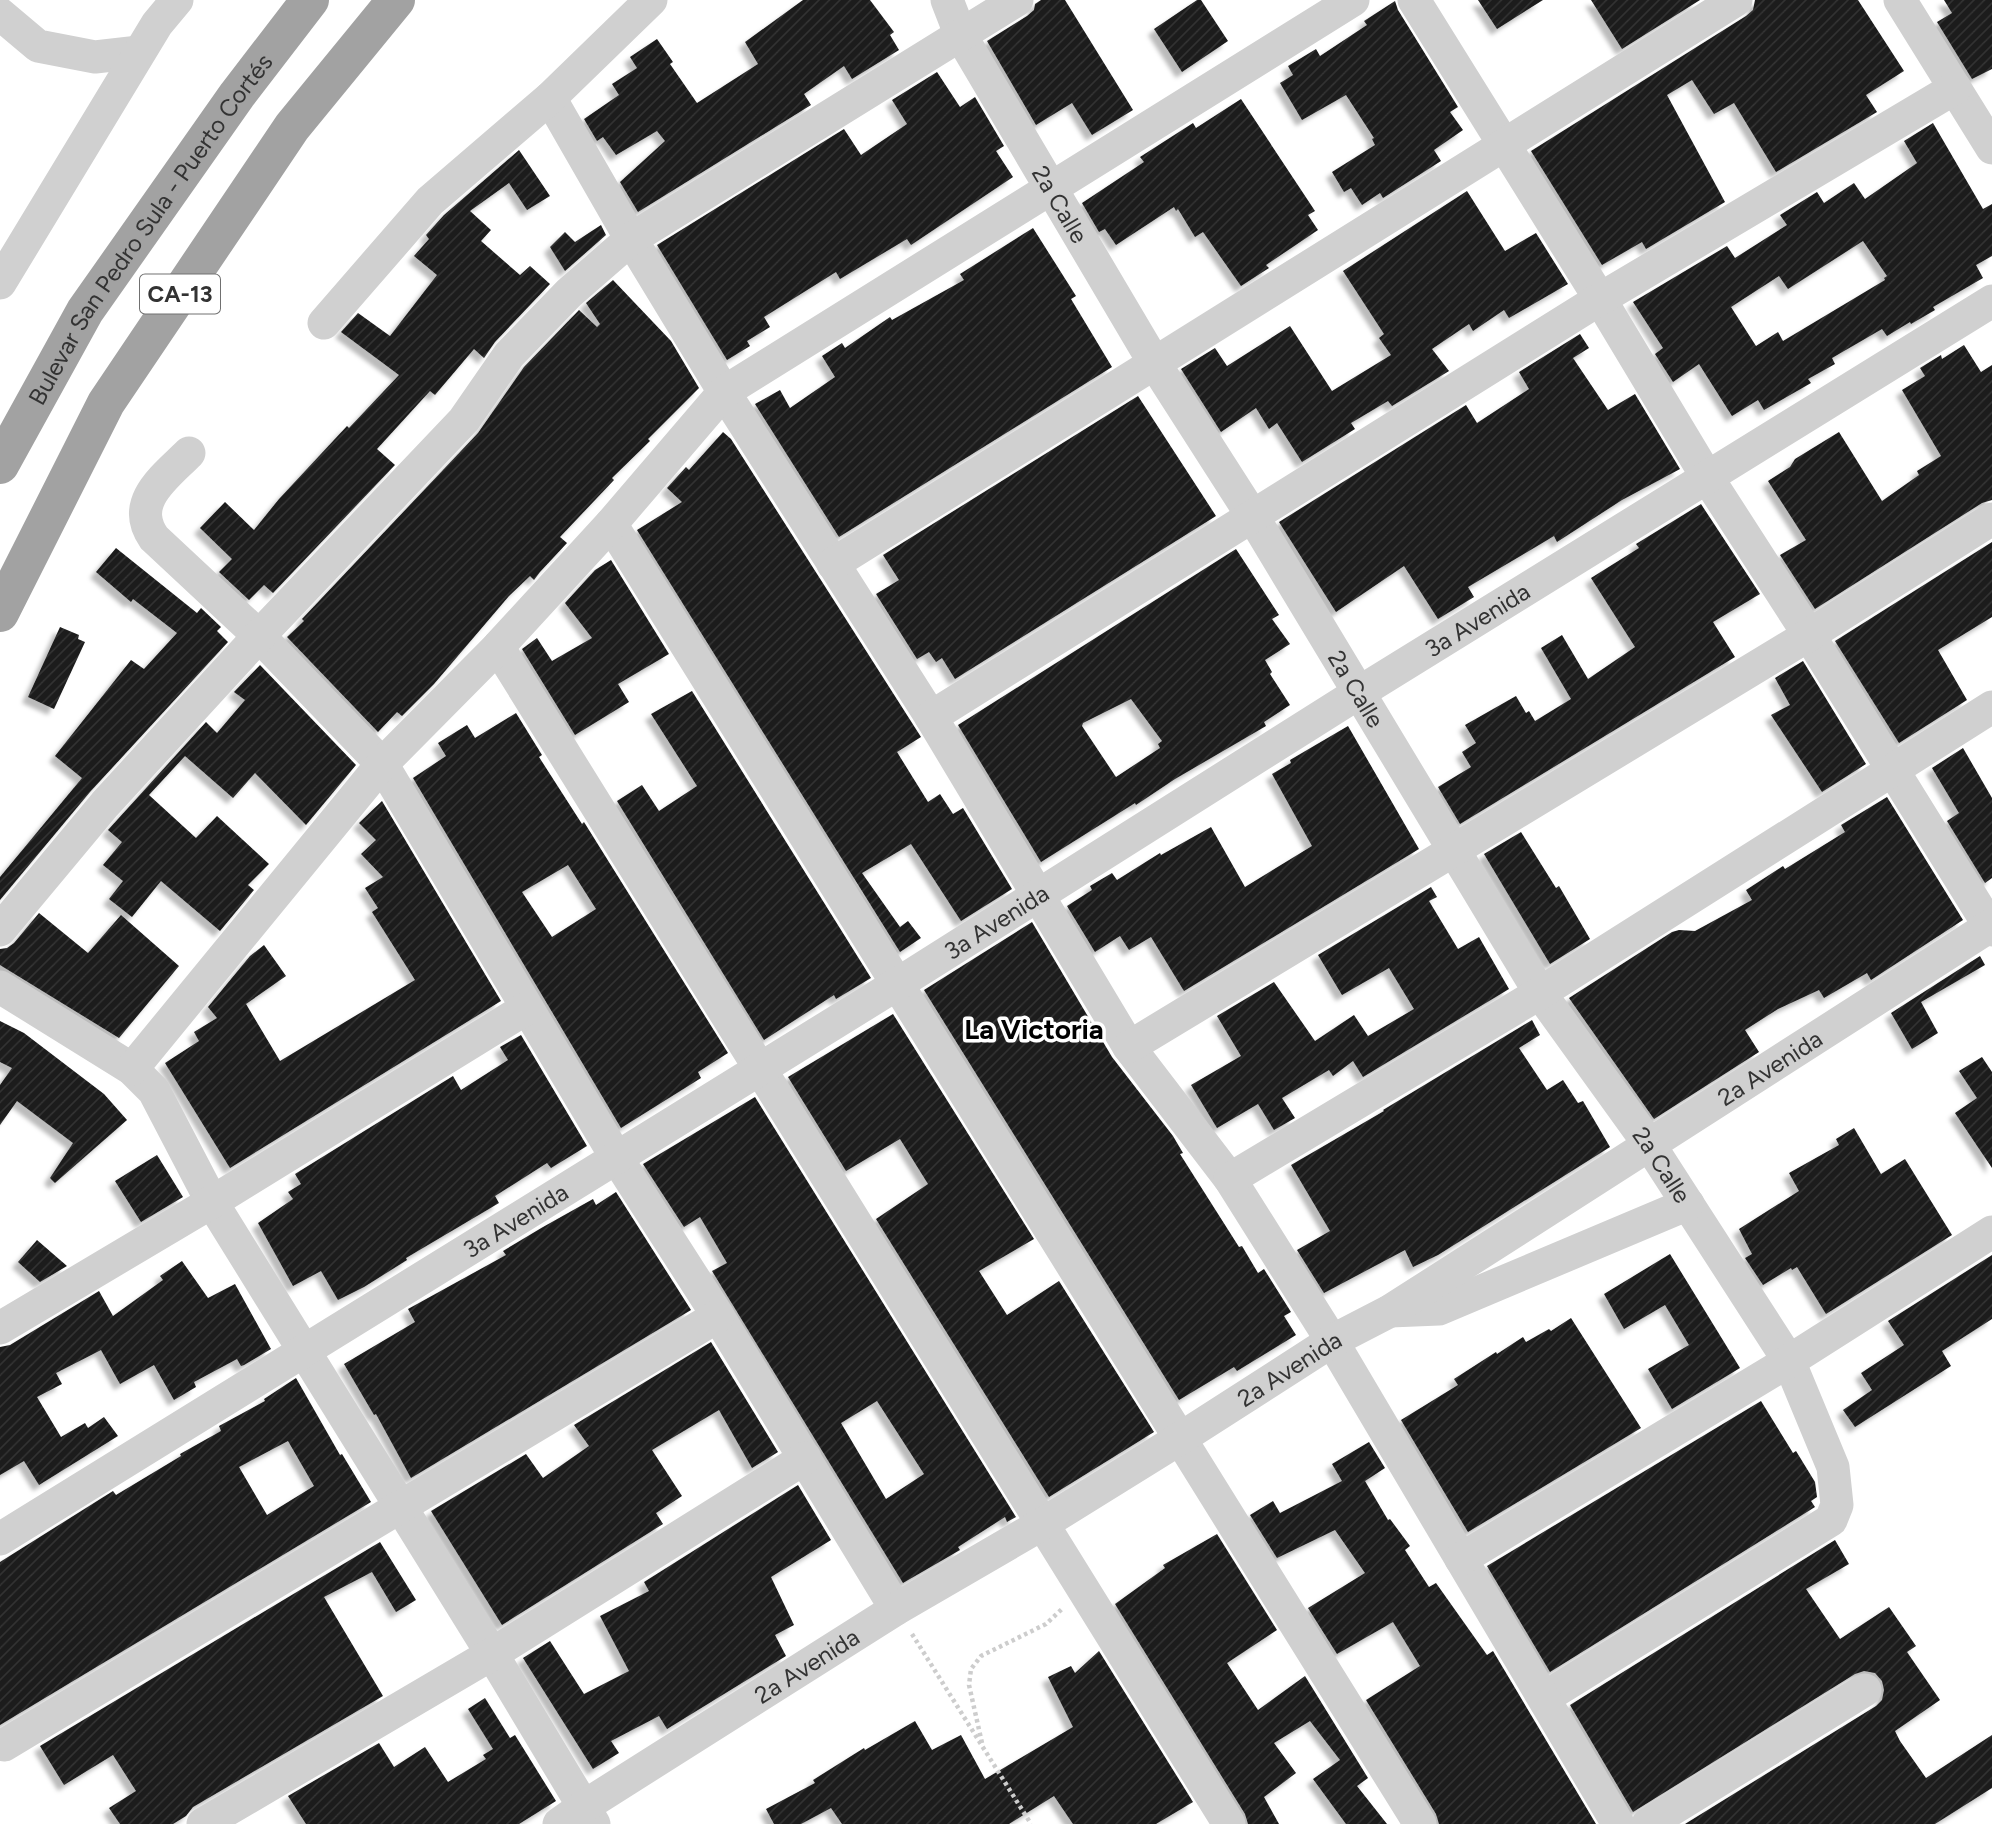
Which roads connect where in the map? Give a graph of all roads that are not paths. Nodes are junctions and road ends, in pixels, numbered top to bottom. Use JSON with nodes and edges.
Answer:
{"nodes":[{"id":1,"x":177,"y":0,"type":"edge"},
{"id":2,"x":310,"y":0,"type":"edge"},
{"id":3,"x":396,"y":0,"type":"edge"},
{"id":4,"x":651,"y":0,"type":"edge"},
{"id":5,"x":947,"y":0,"type":"edge"},
{"id":6,"x":1017,"y":0,"type":"edge"},
{"id":7,"x":1353,"y":0,"type":"edge"},
{"id":8,"x":1414,"y":0,"type":"edge"},
{"id":9,"x":1736,"y":0,"type":"edge"},
{"id":10,"x":1900,"y":0,"type":"edge"},
{"id":11,"x":0,"y":14,"type":"edge"},
{"id":12,"x":961,"y":36,"type":"junction"},
{"id":13,"x":139,"y":52,"type":"junction"},
{"id":14,"x":1955,"y":88,"type":"junction"},
{"id":15,"x":550,"y":98,"type":"junction"},
{"id":16,"x":1504,"y":145,"type":"junction"},
{"id":17,"x":1992,"y":148,"type":"edge"},
{"id":18,"x":1052,"y":187,"type":"junction"},
{"id":19,"x":631,"y":239,"type":"junction"},
{"id":20,"x":0,"y":283,"type":"edge"},
{"id":21,"x":1600,"y":299,"type":"junction"},
{"id":22,"x":1992,"y":301,"type":"edge"},
{"id":23,"x":324,"y":323,"type":"dead end"},
{"id":24,"x":1155,"y":363,"type":"junction"},
{"id":25,"x":724,"y":392,"type":"junction"},
{"id":26,"x":189,"y":453,"type":"dead end"},
{"id":27,"x":0,"y":465,"type":"edge"},
{"id":28,"x":1707,"y":477,"type":"junction"},
{"id":29,"x":1253,"y":517,"type":"junction"},
{"id":30,"x":1992,"y":520,"type":"edge"},
{"id":31,"x":611,"y":524,"type":"junction"},
{"id":32,"x":833,"y":564,"type":"junction"},
{"id":33,"x":0,"y":613,"type":"edge"},
{"id":34,"x":1809,"y":635,"type":"junction"},
{"id":35,"x":259,"y":636,"type":"junction"},
{"id":36,"x":498,"y":647,"type":"junction"},
{"id":37,"x":1360,"y":692,"type":"junction"},
{"id":38,"x":1992,"y":707,"type":"edge"},
{"id":39,"x":931,"y":717,"type":"junction"},
{"id":40,"x":382,"y":764,"type":"junction"},
{"id":41,"x":1891,"y":770,"type":"junction"},
{"id":42,"x":1455,"y":851,"type":"junction"},
{"id":43,"x":1039,"y":896,"type":"junction"},
{"id":44,"x":1991,"y":927,"type":"edge"},
{"id":45,"x":0,"y":930,"type":"edge"},
{"id":46,"x":899,"y":983,"type":"junction"},
{"id":47,"x":0,"y":987,"type":"edge"},
{"id":48,"x":1540,"y":993,"type":"junction"},
{"id":49,"x":527,"y":1008,"type":"junction"},
{"id":50,"x":1129,"y":1047,"type":"junction"},
{"id":51,"x":759,"y":1068,"type":"junction"},
{"id":52,"x":132,"y":1069,"type":"junction"},
{"id":53,"x":1649,"y":1143,"type":"junction"},
{"id":54,"x":616,"y":1157,"type":"junction"},
{"id":55,"x":1230,"y":1179,"type":"junction"},
{"id":56,"x":212,"y":1202,"type":"junction"},
{"id":57,"x":1688,"y":1204,"type":"junction"},
{"id":58,"x":1992,"y":1232,"type":"edge"},
{"id":59,"x":1390,"y":1311,"type":"junction"},
{"id":60,"x":718,"y":1317,"type":"junction"},
{"id":61,"x":0,"y":1328,"type":"edge"},
{"id":62,"x":1332,"y":1341,"type":"junction"},
{"id":63,"x":304,"y":1351,"type":"junction"},
{"id":64,"x":1789,"y":1361,"type":"junction"},
{"id":65,"x":1181,"y":1438,"type":"junction"},
{"id":66,"x":805,"y":1458,"type":"junction"},
{"id":67,"x":400,"y":1506,"type":"junction"},
{"id":68,"x":1044,"y":1523,"type":"junction"},
{"id":69,"x":0,"y":1539,"type":"edge"},
{"id":70,"x":1461,"y":1559,"type":"junction"},
{"id":71,"x":897,"y":1609,"type":"junction"},
{"id":72,"x":492,"y":1654,"type":"junction"},
{"id":73,"x":1865,"y":1690,"type":"dead end"},
{"id":74,"x":1544,"y":1698,"type":"junction"},
{"id":75,"x":4,"y":1745,"type":"dead end"},
{"id":76,"x":579,"y":1818,"type":"edge"},
{"id":77,"x":203,"y":1824,"type":"edge"},
{"id":78,"x":1229,"y":1824,"type":"edge"},
{"id":79,"x":1420,"y":1824,"type":"edge"},
{"id":80,"x":1618,"y":1824,"type":"edge"},
{"id":81,"x":1648,"y":1824,"type":"edge"}],
"edges":[{"from":1,"to":13,"type":"street"},
{"from":2,"to":27,"type":"highway","name":"Bulevar San Pedro Sula - Puerto Cortés","number":"CA-13"},
{"from":3,"to":33,"type":"highway","number":"CA-13"},
{"from":4,"to":15,"type":"street"},
{"from":5,"to":12,"type":"street","name":"2a Calle"},
{"from":6,"to":12,"type":"street"},
{"from":7,"to":18,"type":"street"},
{"from":8,"to":16,"type":"street"},
{"from":9,"to":16,"type":"street"},
{"from":10,"to":14,"type":"street"},
{"from":11,"to":13,"type":"street"},
{"from":12,"to":18,"type":"street","name":"2a Calle"},
{"from":12,"to":19,"type":"street"},
{"from":13,"to":20,"type":"street"},
{"from":14,"to":17,"type":"street"},
{"from":14,"to":21,"type":"street"},
{"from":15,"to":19,"type":"street"},
{"from":15,"to":23,"type":"street"},
{"from":16,"to":21,"type":"street"},
{"from":16,"to":24,"type":"street"},
{"from":18,"to":24,"type":"street","name":"2a Calle"},
{"from":18,"to":25,"type":"street"},
{"from":19,"to":25,"type":"street"},
{"from":19,"to":35,"type":"street"},
{"from":21,"to":28,"type":"street"},
{"from":21,"to":29,"type":"street"},
{"from":22,"to":28,"type":"street","name":"3a Avenida"},
{"from":24,"to":29,"type":"street","name":"2a Calle"},
{"from":24,"to":32,"type":"street"},
{"from":25,"to":31,"type":"street"},
{"from":25,"to":32,"type":"street"},
{"from":26,"to":35,"type":"street"},
{"from":28,"to":34,"type":"street"},
{"from":28,"to":37,"type":"street","name":"3a Avenida"},
{"from":29,"to":37,"type":"street","name":"2a Calle"},
{"from":29,"to":39,"type":"street"},
{"from":30,"to":34,"type":"street"},
{"from":31,"to":36,"type":"street"},
{"from":31,"to":46,"type":"street"},
{"from":32,"to":39,"type":"street"},
{"from":34,"to":41,"type":"street"},
{"from":34,"to":42,"type":"street"},
{"from":35,"to":40,"type":"street"},
{"from":35,"to":45,"type":"street"},
{"from":36,"to":40,"type":"street"},
{"from":36,"to":51,"type":"street"},
{"from":37,"to":42,"type":"street","name":"2a Calle"},
{"from":37,"to":43,"type":"street","name":"3a Avenida"},
{"from":38,"to":41,"type":"street"},
{"from":39,"to":43,"type":"street"},
{"from":40,"to":49,"type":"street"},
{"from":40,"to":52,"type":"street"},
{"from":41,"to":44,"type":"street"},
{"from":41,"to":48,"type":"street"},
{"from":42,"to":48,"type":"street","name":"2a Calle"},
{"from":42,"to":50,"type":"street"},
{"from":43,"to":46,"type":"street","name":"3a Avenida"},
{"from":43,"to":50,"type":"street"},
{"from":44,"to":53,"type":"street","name":"2a Avenida"},
{"from":46,"to":51,"type":"street","name":"3a Avenida"},
{"from":46,"to":65,"type":"street"},
{"from":47,"to":52,"type":"street"},
{"from":48,"to":53,"type":"street","name":"2a Calle"},
{"from":48,"to":55,"type":"street"},
{"from":49,"to":54,"type":"street"},
{"from":49,"to":56,"type":"street"},
{"from":50,"to":55,"type":"street"},
{"from":51,"to":54,"type":"street","name":"3a Avenida"},
{"from":51,"to":68,"type":"street"},
{"from":52,"to":56,"type":"street"},
{"from":53,"to":57,"type":"street","name":"2a Calle"},
{"from":53,"to":59,"type":"street","name":"2a Avenida"},
{"from":54,"to":60,"type":"street"},
{"from":54,"to":63,"type":"street","name":"3a Avenida"},
{"from":55,"to":62,"type":"street"},
{"from":56,"to":61,"type":"street"},
{"from":56,"to":63,"type":"street"},
{"from":57,"to":59,"type":"street"},
{"from":57,"to":64,"type":"street","name":"2a Calle"},
{"from":58,"to":64,"type":"street"},
{"from":59,"to":62,"type":"street","name":"2a Avenida"},
{"from":60,"to":66,"type":"street"},
{"from":60,"to":67,"type":"street"},
{"from":62,"to":65,"type":"street","name":"2a Avenida"},
{"from":62,"to":70,"type":"street"},
{"from":63,"to":67,"type":"street"},
{"from":63,"to":69,"type":"street","name":"3a Avenida"},
{"from":64,"to":70,"type":"street"},
{"from":64,"to":74,"type":"street","name":"2a Calle"},
{"from":65,"to":68,"type":"street","name":"2a Avenida"},
{"from":65,"to":79,"type":"street"},
{"from":66,"to":71,"type":"street"},
{"from":66,"to":72,"type":"street"},
{"from":67,"to":72,"type":"street"},
{"from":67,"to":75,"type":"street"},
{"from":68,"to":71,"type":"street","name":"2a Avenida"},
{"from":68,"to":78,"type":"street"},
{"from":70,"to":74,"type":"street"},
{"from":71,"to":76,"type":"street","name":"2a Avenida"},
{"from":72,"to":76,"type":"street"},
{"from":72,"to":77,"type":"street"},
{"from":73,"to":81,"type":"street"},
{"from":74,"to":80,"type":"street"}]}
